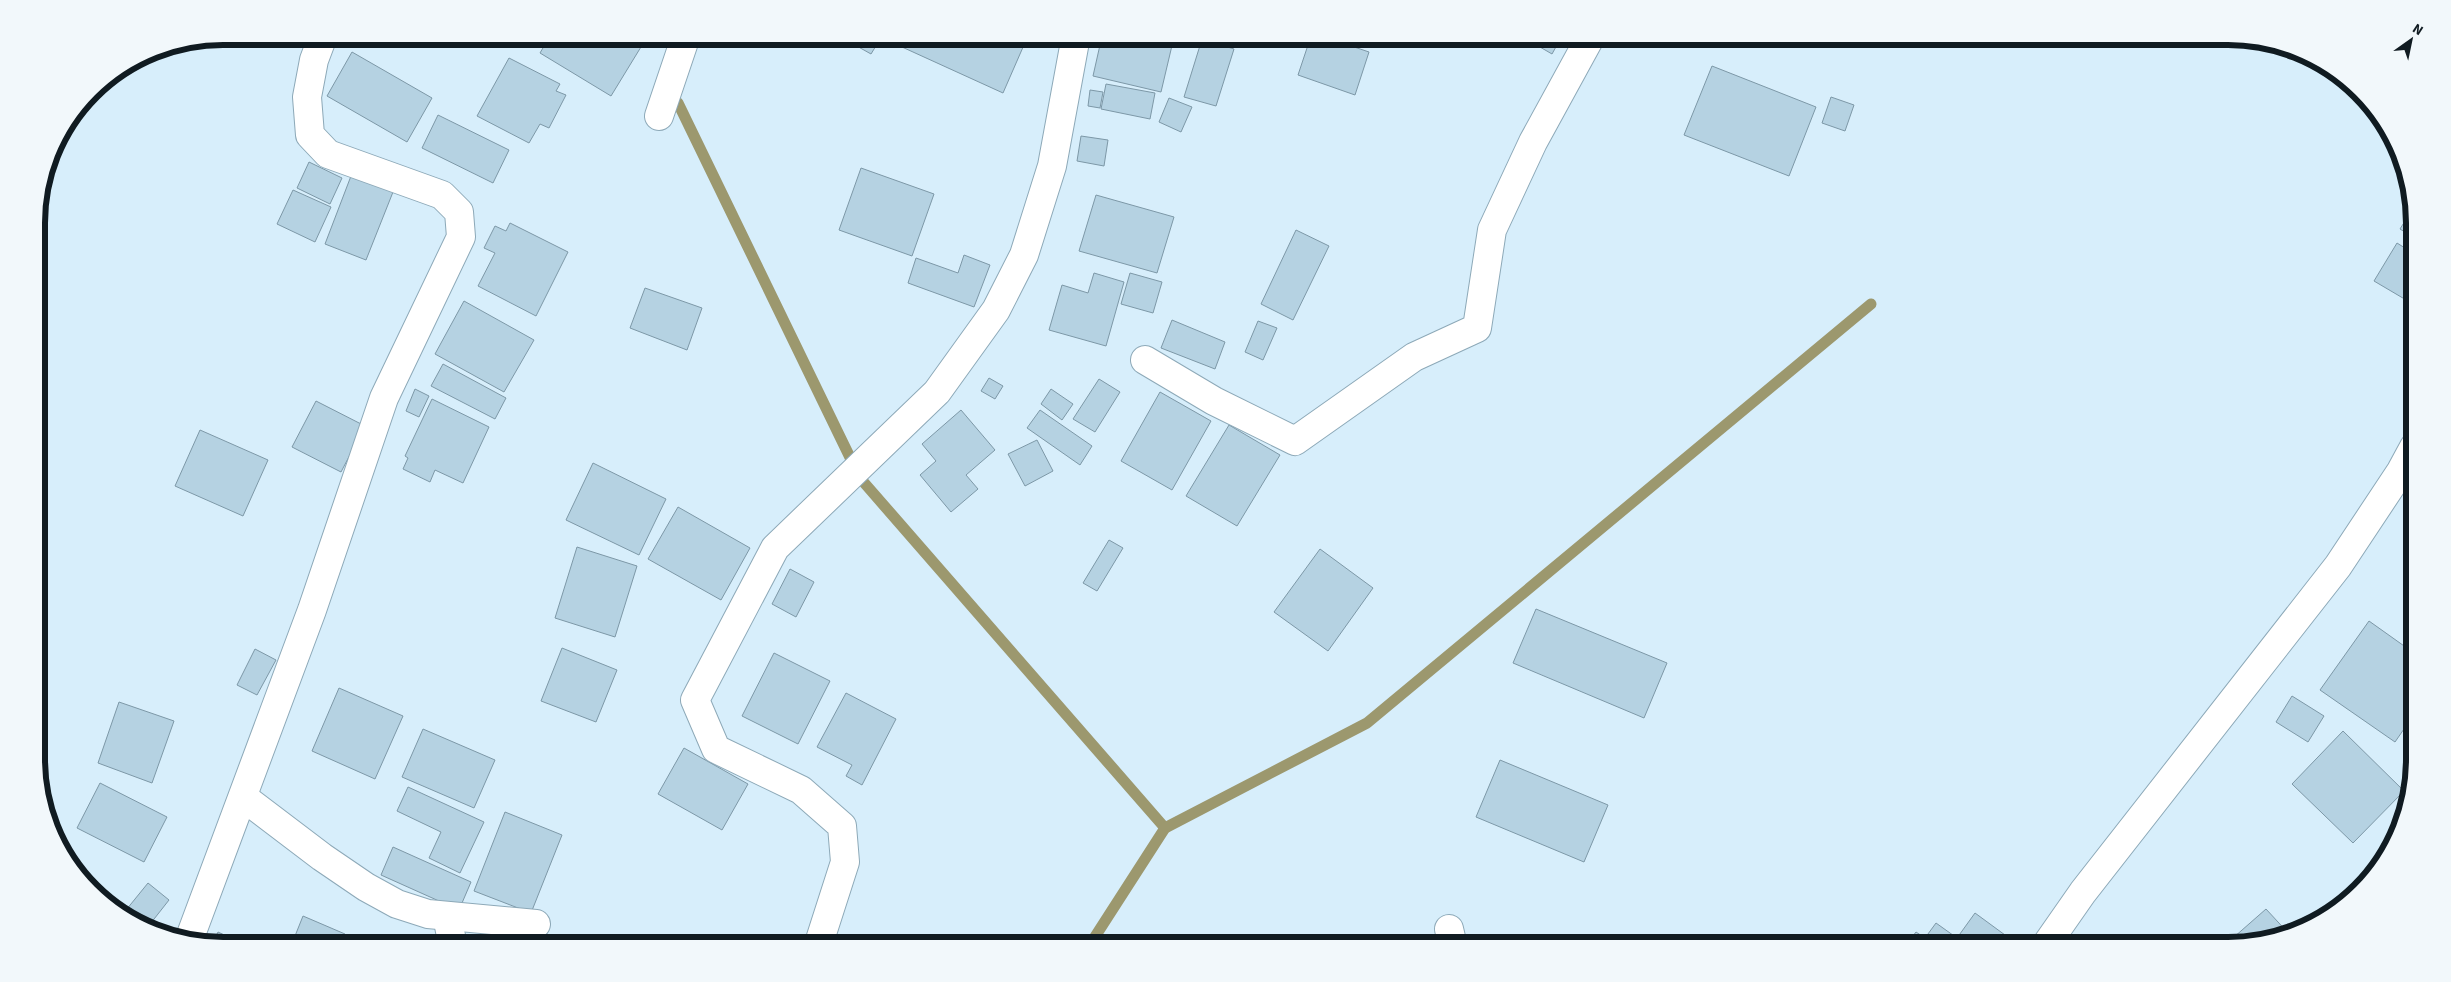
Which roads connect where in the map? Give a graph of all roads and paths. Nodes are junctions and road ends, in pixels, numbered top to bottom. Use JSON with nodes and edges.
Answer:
{"nodes":[{"id":1,"x":320,"y":45,"type":"edge"},
{"id":2,"x":683,"y":45,"type":"edge"},
{"id":3,"x":1074,"y":45,"type":"edge"},
{"id":4,"x":1586,"y":45,"type":"edge"},
{"id":5,"x":659,"y":116,"type":"dead end"},
{"id":6,"x":1145,"y":360,"type":"dead end"},
{"id":7,"x":2406,"y":462,"type":"edge"},
{"id":8,"x":243,"y":797,"type":"junction"},
{"id":9,"x":447,"y":916,"type":"junction"},
{"id":10,"x":536,"y":924,"type":"dead end"},
{"id":11,"x":191,"y":934,"type":"edge"},
{"id":12,"x":451,"y":937,"type":"edge"},
{"id":13,"x":821,"y":937,"type":"edge"},
{"id":14,"x":2052,"y":937,"type":"edge"}],
"edges":[{"from":1,"to":8,"type":"street"},
{"from":2,"to":5,"type":"street"},
{"from":3,"to":13,"type":"street"},
{"from":4,"to":6,"type":"street"},
{"from":7,"to":14,"type":"street"},
{"from":8,"to":9,"type":"street"},
{"from":8,"to":11,"type":"street"},
{"from":9,"to":10,"type":"street"},
{"from":9,"to":12,"type":"street"}]}
